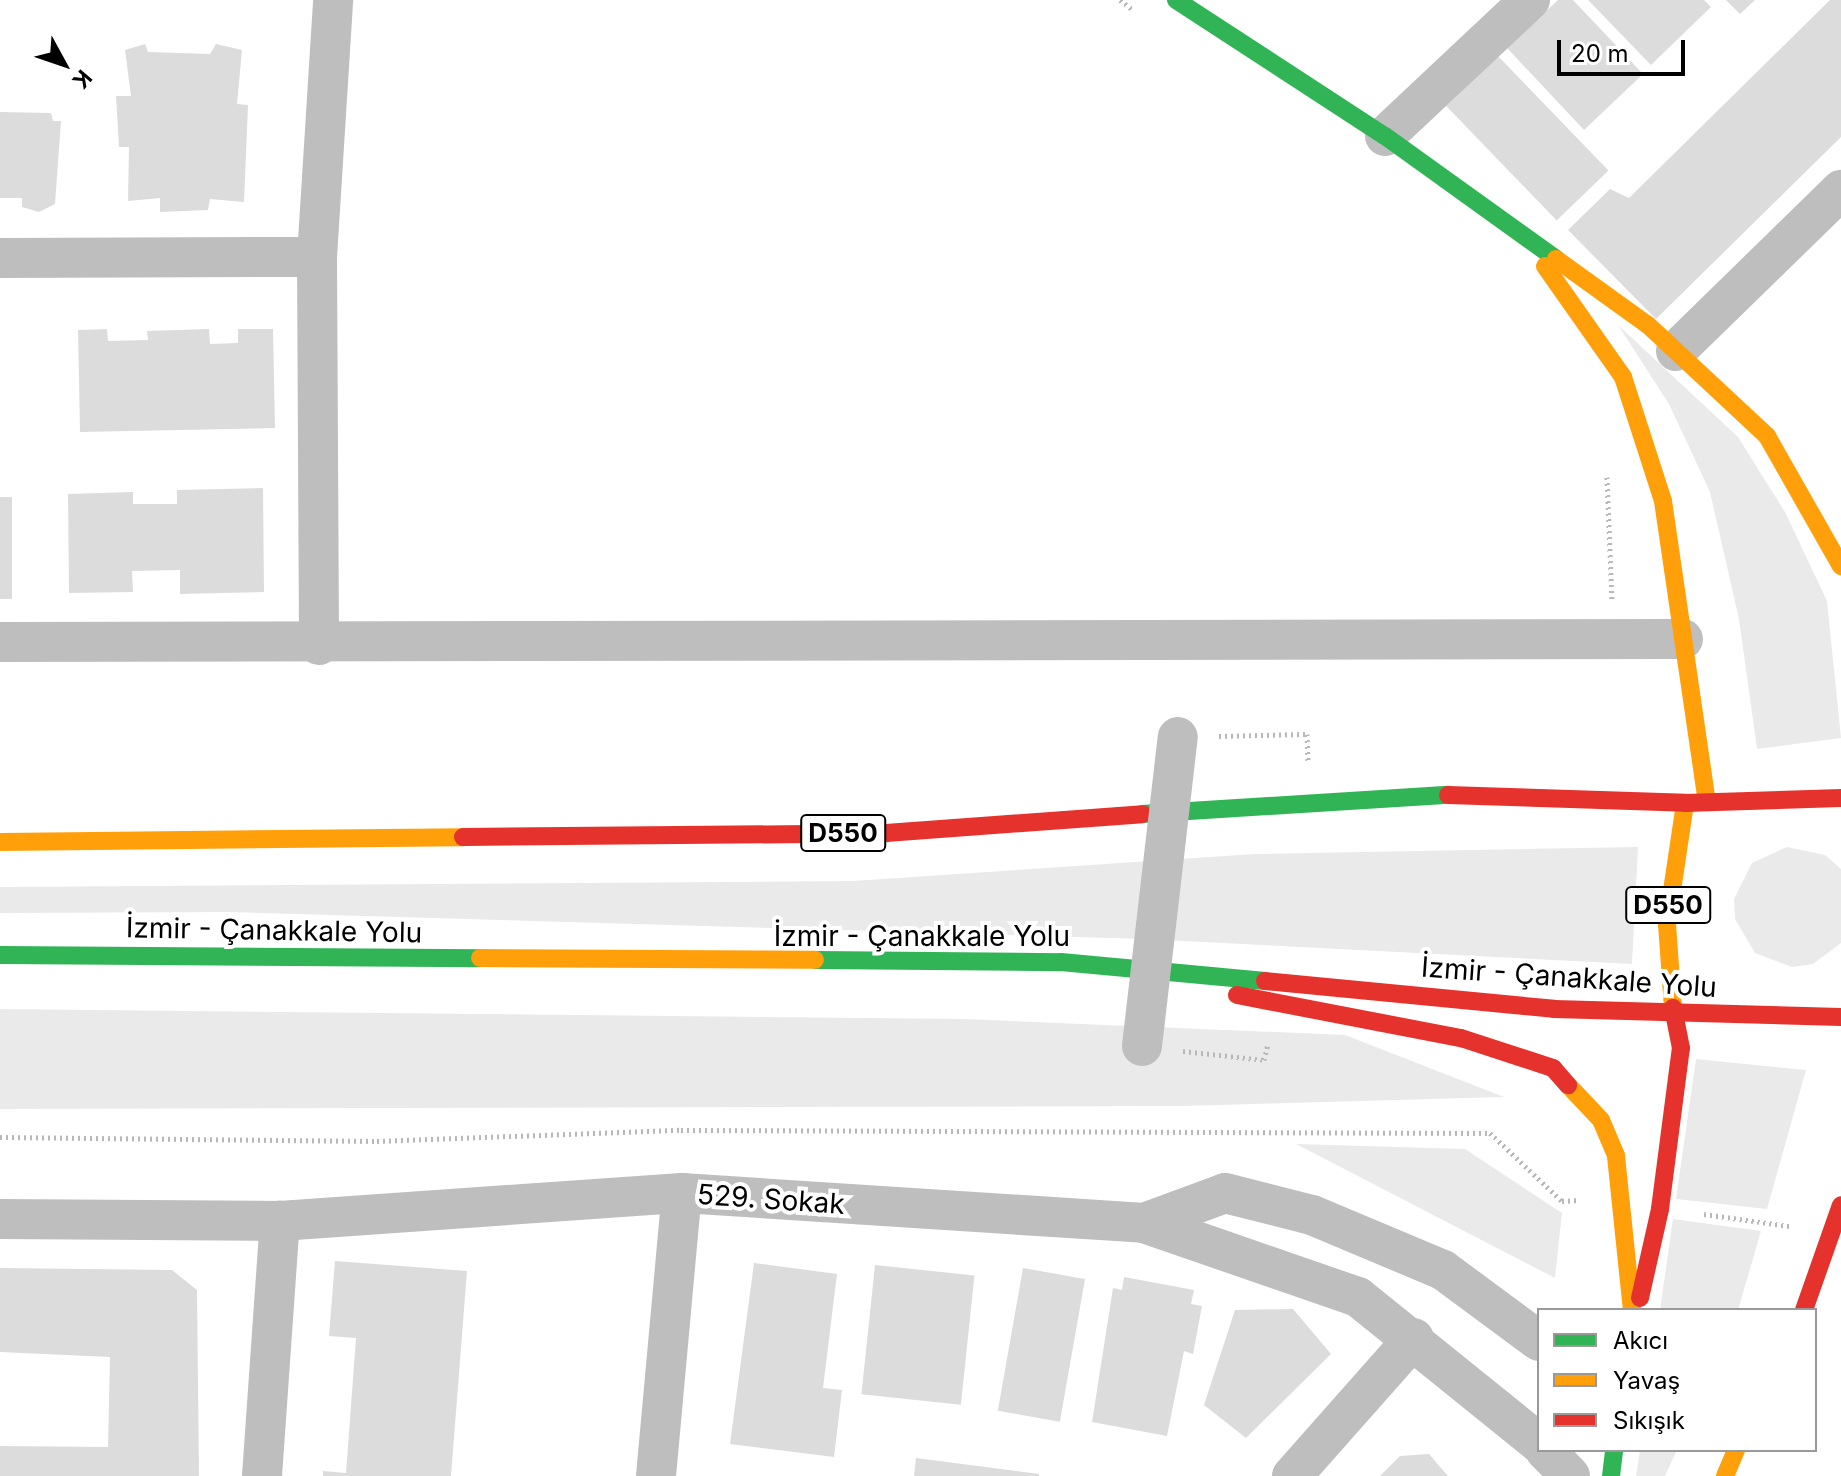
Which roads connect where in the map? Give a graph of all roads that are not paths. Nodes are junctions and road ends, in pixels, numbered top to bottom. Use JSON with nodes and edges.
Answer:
{"nodes":[{"id":1,"x":333,"y":0,"type":"edge"},
{"id":2,"x":1176,"y":0,"type":"edge"},
{"id":3,"x":1530,"y":0,"type":"edge"},
{"id":4,"x":1385,"y":136,"type":"junction"},
{"id":5,"x":1841,"y":190,"type":"edge"},
{"id":6,"x":317,"y":257,"type":"junction"},
{"id":7,"x":0,"y":258,"type":"edge"},
{"id":8,"x":1676,"y":351,"type":"junction"},
{"id":9,"x":1841,"y":566,"type":"edge"},
{"id":10,"x":1683,"y":639,"type":"junction"},
{"id":11,"x":0,"y":642,"type":"edge"},
{"id":12,"x":319,"y":645,"type":"junction"},
{"id":13,"x":1178,"y":737,"type":"road end"},
{"id":14,"x":1841,"y":798,"type":"edge"},
{"id":15,"x":1707,"y":802,"type":"junction"},
{"id":16,"x":1685,"y":803,"type":"junction"},
{"id":17,"x":0,"y":842,"type":"edge"},
{"id":18,"x":0,"y":955,"type":"edge"},
{"id":19,"x":1061,"y":962,"type":"junction"},
{"id":20,"x":1673,"y":1008,"type":"junction"},
{"id":21,"x":1841,"y":1017,"type":"edge"},
{"id":22,"x":1142,"y":1046,"type":"road end"},
{"id":23,"x":682,"y":1193,"type":"junction"},
{"id":24,"x":1841,"y":1209,"type":"edge"},
{"id":25,"x":0,"y":1219,"type":"edge"},
{"id":26,"x":280,"y":1221,"type":"junction"},
{"id":27,"x":1144,"y":1223,"type":"junction"},
{"id":28,"x":1635,"y":1308,"type":"edge"},
{"id":29,"x":1635,"y":1308,"type":"edge"},
{"id":30,"x":1805,"y":1308,"type":"edge"},
{"id":31,"x":1414,"y":1338,"type":"junction"},
{"id":32,"x":1537,"y":1340,"type":"edge"},
{"id":33,"x":1537,"y":1441,"type":"edge"},
{"id":34,"x":1547,"y":1452,"type":"edge"},
{"id":35,"x":1614,"y":1452,"type":"edge"},
{"id":36,"x":1735,"y":1452,"type":"edge"},
{"id":37,"x":262,"y":1476,"type":"edge"},
{"id":38,"x":656,"y":1476,"type":"edge"},
{"id":39,"x":1292,"y":1476,"type":"edge"},
{"id":40,"x":1570,"y":1476,"type":"edge"},
{"id":41,"x":1611,"y":1476,"type":"edge"},
{"id":42,"x":1725,"y":1476,"type":"edge"}],
"edges":[{"from":1,"to":6,"type":"street"},
{"from":2,"to":4,"type":"main road"},
{"from":3,"to":4,"type":"street"},
{"from":4,"to":8,"type":"main road"},
{"from":4,"to":10,"type":"main road"},
{"from":5,"to":8,"type":"street"},
{"from":6,"to":7,"type":"street"},
{"from":6,"to":12,"type":"street"},
{"from":8,"to":9,"type":"main road"},
{"from":10,"to":12,"type":"street"},
{"from":10,"to":15,"type":"main road"},
{"from":11,"to":12,"type":"street"},
{"from":13,"to":22,"type":"street","bridge":true},
{"from":14,"to":15,"type":"main road","number":"D550"},
{"from":15,"to":16,"type":"main road","number":"D550"},
{"from":16,"to":17,"type":"main road","number":"D550"},
{"from":16,"to":20,"type":"main road","number":"D550"},
{"from":18,"to":19,"type":"main road","name":"İzmir - Çanakkale Yolu"},
{"from":19,"to":20,"type":"main road","name":"İzmir - Çanakkale Yolu"},
{"from":19,"to":29,"type":"main road"},
{"from":20,"to":21,"type":"main road","name":"İzmir - Çanakkale Yolu"},
{"from":20,"to":28,"type":"main road"},
{"from":23,"to":26,"type":"street"},
{"from":23,"to":27,"type":"street","name":"529. Sokak"},
{"from":23,"to":38,"type":"street","name":"529. Sokak"},
{"from":24,"to":30,"type":"main road"},
{"from":25,"to":26,"type":"street"},
{"from":26,"to":37,"type":"street"},
{"from":27,"to":31,"type":"street"},
{"from":27,"to":32,"type":"street"},
{"from":31,"to":33,"type":"street"},
{"from":31,"to":39,"type":"street"},
{"from":34,"to":40,"type":"street"},
{"from":35,"to":41,"type":"main road"},
{"from":36,"to":42,"type":"main road"}]}
